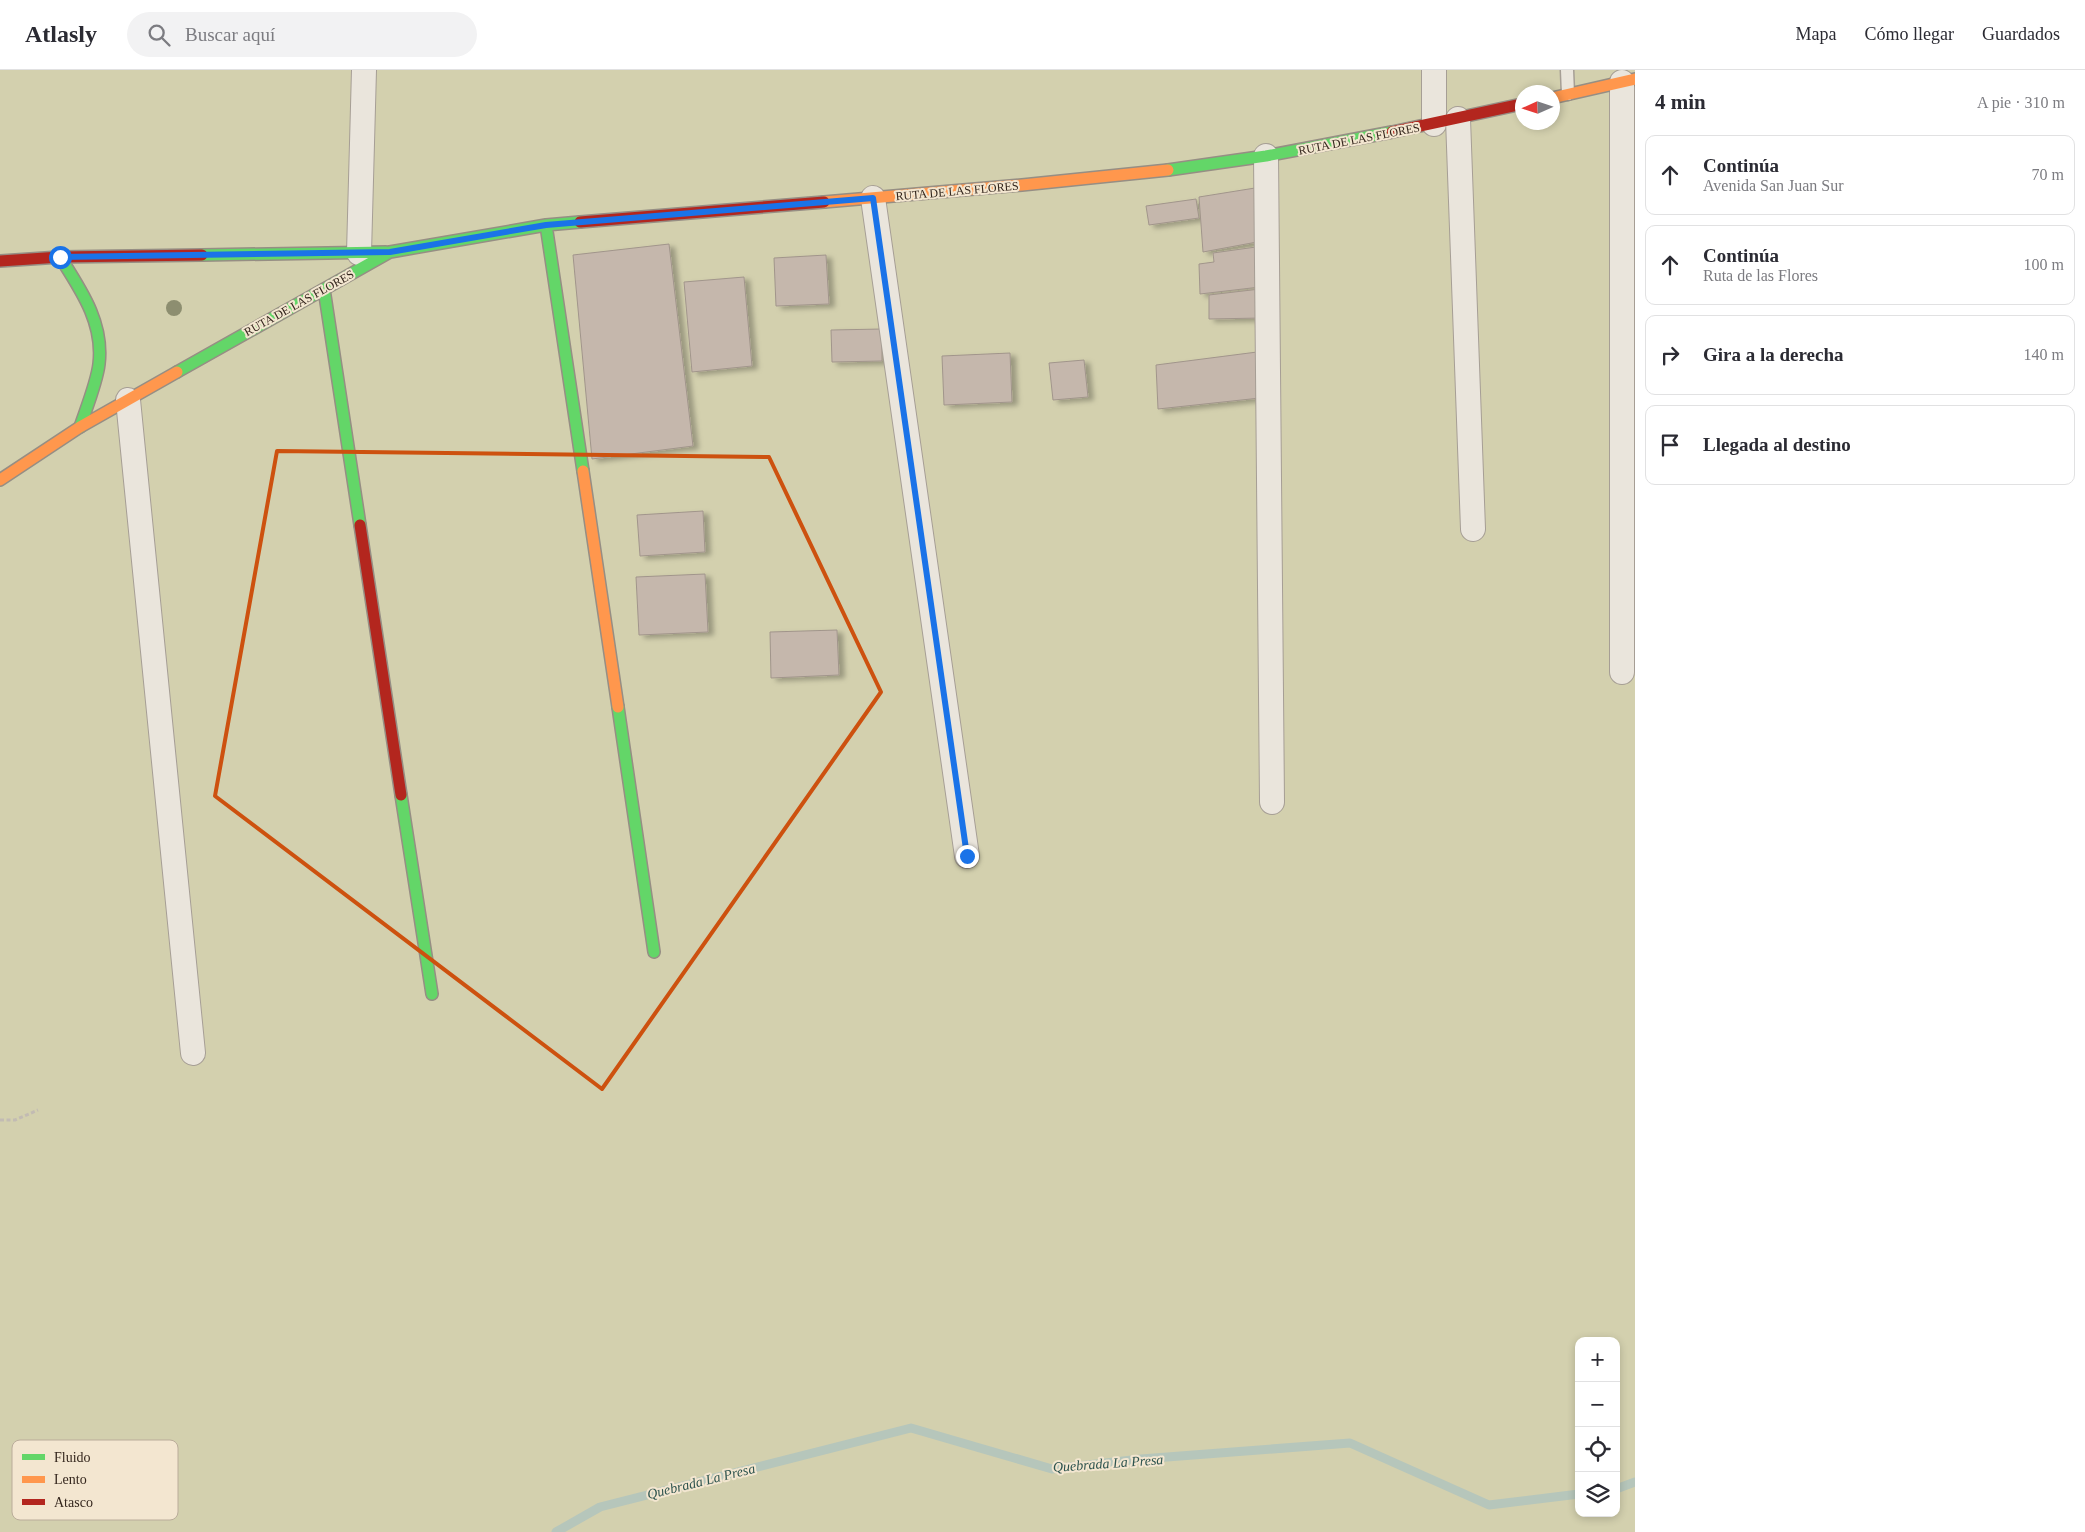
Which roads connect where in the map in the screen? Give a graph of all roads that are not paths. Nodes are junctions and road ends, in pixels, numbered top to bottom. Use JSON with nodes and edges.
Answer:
{"nodes":[{"id":1,"x":364,"y":70,"type":"edge"},
{"id":2,"x":1434,"y":70,"type":"edge"},
{"id":3,"x":1567,"y":70,"type":"edge"},
{"id":4,"x":1628,"y":80,"type":"edge"},
{"id":5,"x":1568,"y":94,"type":"junction"},
{"id":6,"x":1560,"y":96,"type":"edge"},
{"id":7,"x":1515,"y":106,"type":"edge"},
{"id":8,"x":1458,"y":119,"type":"junction"},
{"id":9,"x":1434,"y":124,"type":"junction"},
{"id":10,"x":1266,"y":156,"type":"junction"},
{"id":11,"x":873,"y":198,"type":"junction"},
{"id":12,"x":546,"y":225,"type":"junction"},
{"id":13,"x":390,"y":252,"type":"junction"},
{"id":14,"x":359,"y":253,"type":"junction"},
{"id":15,"x":60,"y":257,"type":"junction"},
{"id":16,"x":0,"y":261,"type":"edge"},
{"id":17,"x":324,"y":290,"type":"junction"},
{"id":18,"x":128,"y":400,"type":"junction"},
{"id":19,"x":80,"y":427,"type":"junction"},
{"id":20,"x":0,"y":480,"type":"edge"},
{"id":21,"x":1474,"y":529,"type":"dead end"},
{"id":22,"x":1622,"y":672,"type":"dead end"},
{"id":23,"x":1272,"y":802,"type":"dead end"},
{"id":24,"x":967,"y":856,"type":"dead end"},
{"id":25,"x":654,"y":952,"type":"dead end"},
{"id":26,"x":432,"y":994,"type":"dead end"},
{"id":27,"x":193,"y":1053,"type":"dead end"}],
"edges":[{"from":1,"to":14,"type":"street"},
{"from":2,"to":9,"type":"street"},
{"from":3,"to":5,"type":"lane"},
{"from":4,"to":5,"type":"main road"},
{"from":4,"to":22,"type":"street"},
{"from":5,"to":6,"type":"main road"},
{"from":7,"to":8,"type":"main road","name":"RUTA DE LAS FLORES"},
{"from":8,"to":9,"type":"main road","name":"RUTA DE LAS FLORES"},
{"from":8,"to":21,"type":"street"},
{"from":9,"to":10,"type":"main road","name":"RUTA DE LAS FLORES"},
{"from":10,"to":11,"type":"main road","name":"RUTA DE LAS FLORES"},
{"from":10,"to":23,"type":"street"},
{"from":11,"to":12,"type":"main road","name":"RUTA DE LAS FLORES"},
{"from":11,"to":24,"type":"street"},
{"from":12,"to":13,"type":"main road","name":"RUTA DE LAS FLORES"},
{"from":12,"to":25,"type":"main road"},
{"from":13,"to":14,"type":"main road"},
{"from":13,"to":17,"type":"main road","name":"RUTA DE LAS FLORES"},
{"from":14,"to":15,"type":"main road"},
{"from":15,"to":16,"type":"main road"},
{"from":15,"to":19,"type":"main road"},
{"from":17,"to":18,"type":"main road","name":"RUTA DE LAS FLORES"},
{"from":17,"to":26,"type":"main road"},
{"from":18,"to":19,"type":"main road","name":"RUTA DE LAS FLORES"},
{"from":18,"to":27,"type":"street"},
{"from":19,"to":20,"type":"main road","name":"RUTA DE LAS FLORES"}]}
